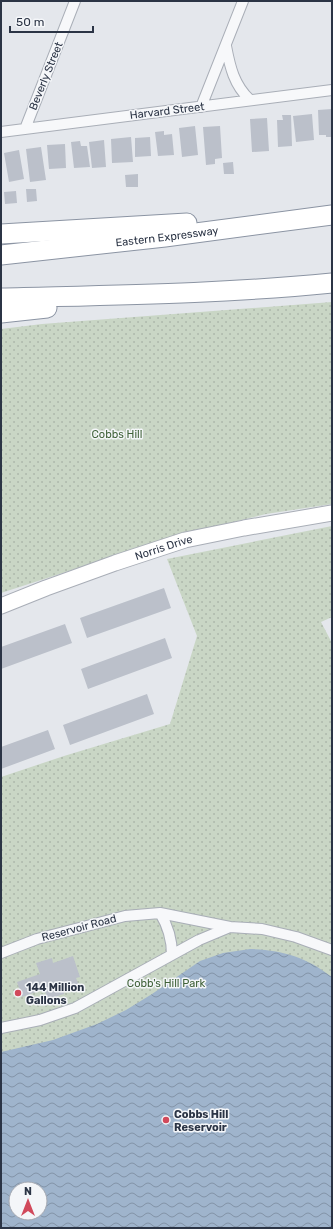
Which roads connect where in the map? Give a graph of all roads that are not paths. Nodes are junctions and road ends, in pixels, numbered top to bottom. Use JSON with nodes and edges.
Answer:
{"nodes":[{"id":1,"x":75,"y":1,"type":"edge"},
{"id":2,"x":243,"y":1,"type":"edge"},
{"id":3,"x":226,"y":46,"type":"junction"},
{"id":4,"x":332,"y":90,"type":"edge"},
{"id":5,"x":250,"y":100,"type":"junction"},
{"id":6,"x":201,"y":107,"type":"junction"},
{"id":7,"x":25,"y":129,"type":"junction"},
{"id":8,"x":1,"y":132,"type":"edge"},
{"id":9,"x":332,"y":215,"type":"edge"},
{"id":10,"x":1,"y":234,"type":"edge"},
{"id":11,"x":1,"y":255,"type":"edge"},
{"id":12,"x":332,"y":283,"type":"edge"},
{"id":13,"x":223,"y":291,"type":"junction"},
{"id":14,"x":1,"y":298,"type":"edge"},
{"id":15,"x":1,"y":313,"type":"edge"},
{"id":16,"x":332,"y":513,"type":"edge"},
{"id":17,"x":1,"y":606,"type":"edge"},
{"id":18,"x":160,"y":913,"type":"junction"},
{"id":19,"x":230,"y":927,"type":"junction"},
{"id":20,"x":332,"y":950,"type":"edge"},
{"id":21,"x":1,"y":953,"type":"edge"},
{"id":22,"x":172,"y":955,"type":"junction"},
{"id":23,"x":1,"y":1028,"type":"edge"}],
"edges":[{"from":1,"to":7,"type":"street","name":"Beverly Street"},
{"from":2,"to":3,"type":"street"},
{"from":3,"to":5,"type":"street"},
{"from":3,"to":6,"type":"street"},
{"from":4,"to":5,"type":"street","name":"Harvard Street"},
{"from":5,"to":6,"type":"street","name":"Harvard Street"},
{"from":6,"to":7,"type":"street","name":"Harvard Street"},
{"from":7,"to":8,"type":"street","name":"Harvard Street"},
{"from":9,"to":10,"type":"highway"},
{"from":9,"to":11,"type":"highway","name":"Eastern Expressway"},
{"from":12,"to":13,"type":"highway"},
{"from":13,"to":14,"type":"highway"},
{"from":13,"to":15,"type":"highway"},
{"from":16,"to":17,"type":"street","name":"Norris Drive"},
{"from":18,"to":19,"type":"street","name":"Reservoir Road"},
{"from":18,"to":21,"type":"street","name":"Reservoir Road"},
{"from":18,"to":22,"type":"street"},
{"from":19,"to":20,"type":"street","name":"Reservoir Road"},
{"from":19,"to":22,"type":"street","name":"Reservoir Road"},
{"from":22,"to":23,"type":"street","name":"Reservoir Road"}]}
